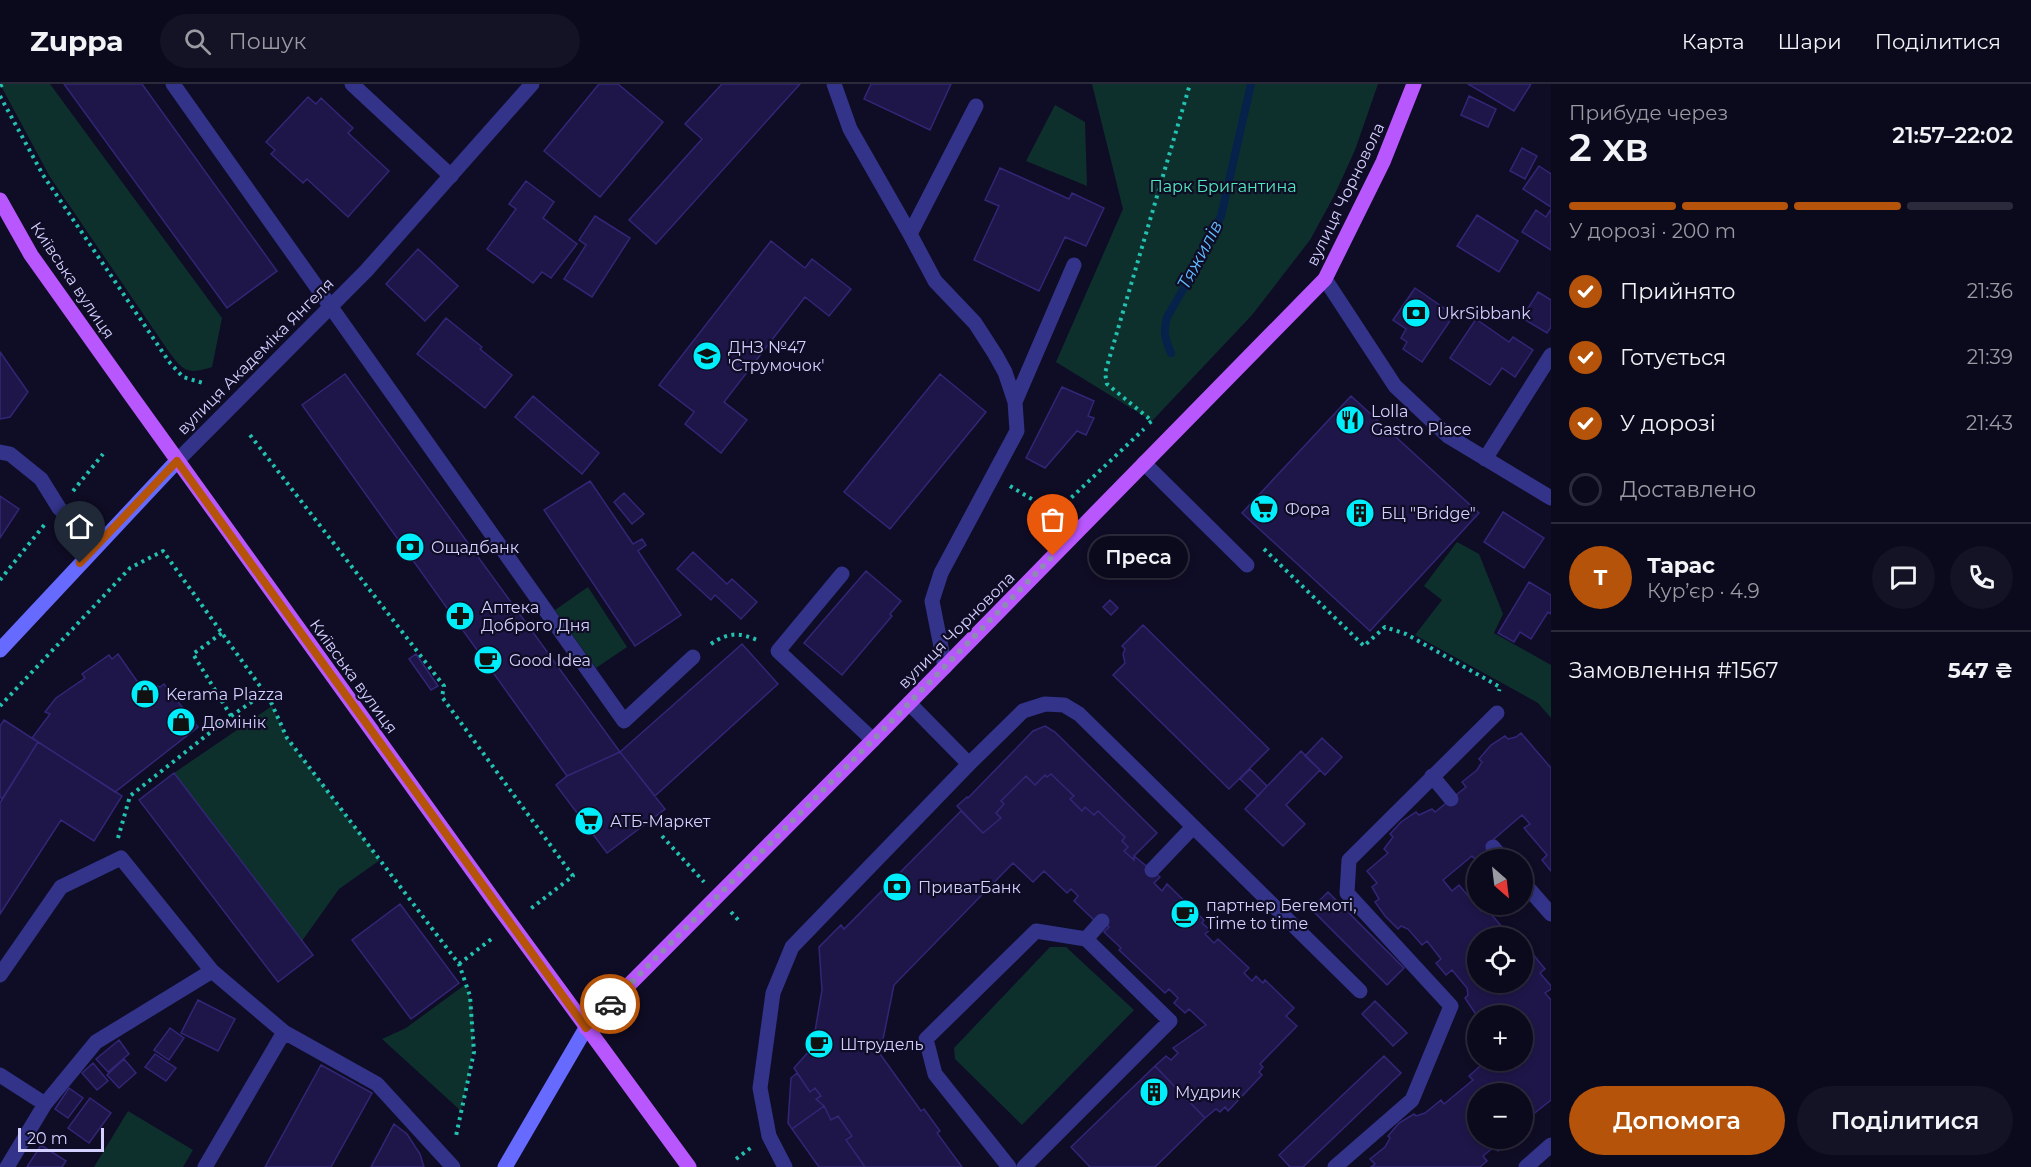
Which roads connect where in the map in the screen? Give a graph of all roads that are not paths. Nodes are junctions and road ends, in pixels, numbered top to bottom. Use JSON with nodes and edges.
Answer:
{"nodes":[{"id":1,"x":172,"y":84,"type":"edge"},
{"id":2,"x":352,"y":84,"type":"edge"},
{"id":3,"x":532,"y":84,"type":"edge"},
{"id":4,"x":834,"y":84,"type":"edge"},
{"id":5,"x":1414,"y":84,"type":"edge"},
{"id":6,"x":976,"y":106,"type":"dead end"},
{"id":7,"x":451,"y":176,"type":"junction"},
{"id":8,"x":0,"y":200,"type":"edge"},
{"id":9,"x":910,"y":234,"type":"junction"},
{"id":10,"x":1074,"y":265,"type":"dead end"},
{"id":11,"x":1325,"y":279,"type":"junction"},
{"id":12,"x":330,"y":306,"type":"junction"},
{"id":13,"x":1551,"y":355,"type":"edge"},
{"id":14,"x":1015,"y":402,"type":"junction"},
{"id":15,"x":0,"y":452,"type":"edge"},
{"id":16,"x":1485,"y":459,"type":"junction"},
{"id":17,"x":177,"y":461,"type":"junction"},
{"id":18,"x":1144,"y":463,"type":"junction"},
{"id":19,"x":1551,"y":498,"type":"edge"},
{"id":20,"x":96,"y":545,"type":"junction"},
{"id":21,"x":1247,"y":565,"type":"dead end"},
{"id":22,"x":842,"y":574,"type":"dead end"},
{"id":23,"x":0,"y":650,"type":"edge"},
{"id":24,"x":693,"y":657,"type":"road end"},
{"id":25,"x":945,"y":667,"type":"junction"},
{"id":26,"x":909,"y":703,"type":"junction"},
{"id":27,"x":1497,"y":713,"type":"road end"},
{"id":28,"x":873,"y":740,"type":"junction"},
{"id":29,"x":969,"y":764,"type":"junction"},
{"id":30,"x":1432,"y":777,"type":"junction"},
{"id":31,"x":1451,"y":799,"type":"dead end"},
{"id":32,"x":1193,"y":827,"type":"junction"},
{"id":33,"x":1152,"y":870,"type":"dead end"},
{"id":34,"x":1533,"y":894,"type":"edge"},
{"id":35,"x":1551,"y":914,"type":"edge"},
{"id":36,"x":1102,"y":921,"type":"dead end"},
{"id":37,"x":1086,"y":939,"type":"junction"},
{"id":38,"x":212,"y":972,"type":"junction"},
{"id":39,"x":0,"y":975,"type":"edge"},
{"id":40,"x":1360,"y":991,"type":"dead end"},
{"id":41,"x":586,"y":1028,"type":"junction"},
{"id":42,"x":284,"y":1032,"type":"junction"},
{"id":43,"x":0,"y":1075,"type":"edge"},
{"id":44,"x":45,"y":1104,"type":"junction"},
{"id":45,"x":1551,"y":1145,"type":"edge"},
{"id":46,"x":450,"y":1163,"type":"edge"},
{"id":47,"x":7,"y":1167,"type":"edge"},
{"id":48,"x":205,"y":1167,"type":"edge"},
{"id":49,"x":505,"y":1167,"type":"edge"},
{"id":50,"x":689,"y":1167,"type":"edge"},
{"id":51,"x":785,"y":1167,"type":"edge"},
{"id":52,"x":1009,"y":1167,"type":"edge"},
{"id":53,"x":1024,"y":1167,"type":"edge"},
{"id":54,"x":1335,"y":1167,"type":"edge"},
{"id":55,"x":1526,"y":1167,"type":"edge"}],
"edges":[{"from":1,"to":12,"type":"street"},
{"from":2,"to":7,"type":"street"},
{"from":3,"to":7,"type":"street","name":"вулиця Академіка Янгеля"},
{"from":4,"to":9,"type":"street"},
{"from":5,"to":11,"type":"main road","name":"вулиця Чорновола"},
{"from":6,"to":9,"type":"street"},
{"from":7,"to":12,"type":"street","name":"вулиця Академіка Янгеля"},
{"from":8,"to":17,"type":"main road","name":"Київська вулиця"},
{"from":9,"to":14,"type":"street"},
{"from":10,"to":14,"type":"street"},
{"from":11,"to":16,"type":"street"},
{"from":11,"to":18,"type":"main road","name":"вулиця Чорновола"},
{"from":12,"to":17,"type":"street","name":"вулиця Академіка Янгеля"},
{"from":12,"to":24,"type":"street"},
{"from":13,"to":16,"type":"street"},
{"from":14,"to":25,"type":"street"},
{"from":15,"to":20,"type":"street"},
{"from":16,"to":19,"type":"street"},
{"from":17,"to":20,"type":"main road","name":"вулиця Академіка Янгеля"},
{"from":17,"to":41,"type":"main road","name":"Київська вулиця"},
{"from":18,"to":21,"type":"street"},
{"from":18,"to":25,"type":"main road","name":"вулиця Чорновола"},
{"from":20,"to":23,"type":"main road","name":"вулиця Академіка Янгеля"},
{"from":22,"to":28,"type":"street"},
{"from":25,"to":26,"type":"main road","name":"вулиця Чорновола"},
{"from":26,"to":28,"type":"main road","name":"вулиця Чорновола"},
{"from":26,"to":29,"type":"street"},
{"from":27,"to":30,"type":"street"},
{"from":28,"to":41,"type":"main road","name":"вулиця Чорновола"},
{"from":29,"to":32,"type":"street"},
{"from":29,"to":51,"type":"street"},
{"from":30,"to":31,"type":"street"},
{"from":30,"to":54,"type":"street"},
{"from":32,"to":33,"type":"street"},
{"from":32,"to":40,"type":"street"},
{"from":34,"to":35,"type":"street"},
{"from":36,"to":37,"type":"street"},
{"from":37,"to":52,"type":"street"},
{"from":37,"to":53,"type":"street"},
{"from":38,"to":39,"type":"street"},
{"from":38,"to":42,"type":"street"},
{"from":38,"to":44,"type":"street"},
{"from":41,"to":49,"type":"main road"},
{"from":41,"to":50,"type":"main road","name":"Київська вулиця"},
{"from":42,"to":46,"type":"street"},
{"from":42,"to":48,"type":"street"},
{"from":43,"to":44,"type":"street"},
{"from":44,"to":47,"type":"street"},
{"from":45,"to":55,"type":"street"}]}
